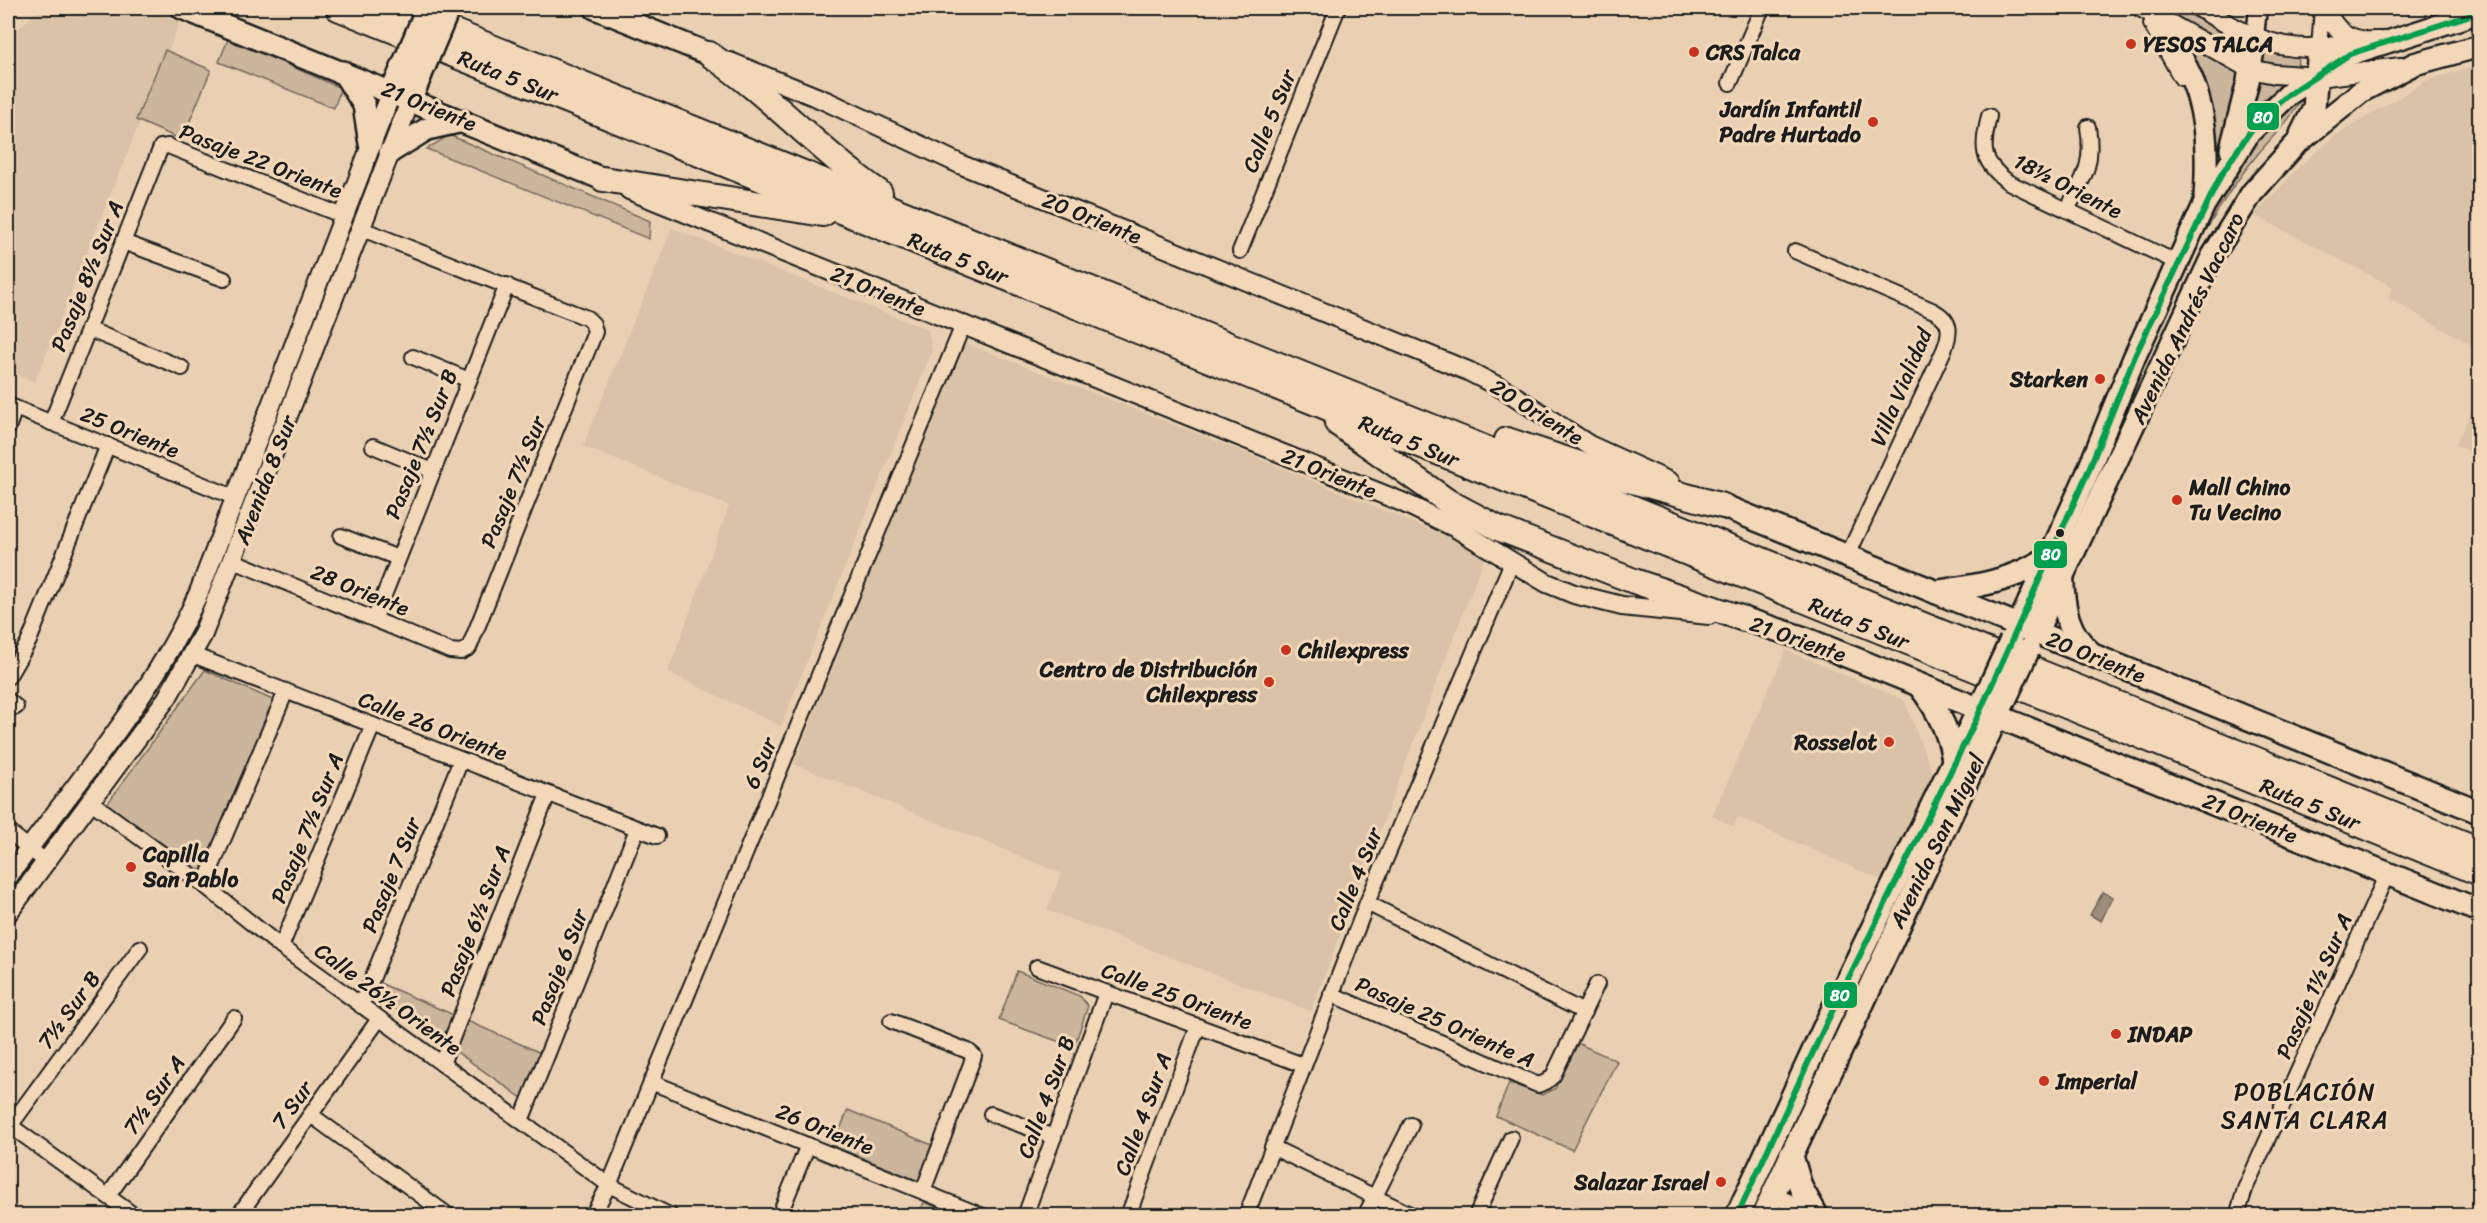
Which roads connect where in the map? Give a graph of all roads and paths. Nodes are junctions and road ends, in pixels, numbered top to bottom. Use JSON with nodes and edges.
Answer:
{"nodes":[{"id":1,"x":182,"y":8,"type":"edge"},
{"id":2,"x":338,"y":8,"type":"edge"},
{"id":3,"x":395,"y":8,"type":"edge"},
{"id":4,"x":427,"y":8,"type":"edge"},
{"id":5,"x":449,"y":8,"type":"edge"},
{"id":6,"x":595,"y":8,"type":"edge"},
{"id":7,"x":1338,"y":8,"type":"edge"},
{"id":8,"x":1762,"y":8,"type":"edge"},
{"id":9,"x":2200,"y":8,"type":"edge"},
{"id":10,"x":2258,"y":8,"type":"edge"},
{"id":11,"x":2324,"y":8,"type":"edge"},
{"id":12,"x":2151,"y":11,"type":"edge"},
{"id":13,"x":2480,"y":12,"type":"edge"},
{"id":14,"x":2255,"y":36,"type":"junction"},
{"id":15,"x":2373,"y":41,"type":"junction"},
{"id":16,"x":2480,"y":46,"type":"edge"},
{"id":17,"x":2319,"y":48,"type":"junction"},
{"id":18,"x":709,"y":54,"type":"junction"},
{"id":19,"x":416,"y":60,"type":"junction"},
{"id":20,"x":2414,"y":63,"type":"junction"},
{"id":21,"x":2250,"y":69,"type":"junction"},
{"id":22,"x":342,"y":71,"type":"junction"},
{"id":23,"x":2318,"y":76,"type":"junction"},
{"id":24,"x":1730,"y":83,"type":"dead end"},
{"id":25,"x":401,"y":95,"type":"junction"},
{"id":26,"x":1989,"y":116,"type":"dead end"},
{"id":27,"x":463,"y":121,"type":"junction"},
{"id":28,"x":2088,"y":127,"type":"dead end"},
{"id":29,"x":370,"y":144,"type":"junction"},
{"id":30,"x":2295,"y":145,"type":"junction"},
{"id":31,"x":163,"y":146,"type":"joint"},
{"id":32,"x":390,"y":152,"type":"junction"},
{"id":33,"x":2221,"y":175,"type":"junction"},
{"id":34,"x":603,"y":179,"type":"junction"},
{"id":35,"x":2204,"y":205,"type":"junction"},
{"id":36,"x":2067,"y":210,"type":"junction"},
{"id":37,"x":343,"y":216,"type":"junction"},
{"id":38,"x":919,"y":219,"type":"junction"},
{"id":39,"x":885,"y":228,"type":"junction"},
{"id":40,"x":362,"y":229,"type":"junction"},
{"id":41,"x":123,"y":242,"type":"junction"},
{"id":42,"x":1240,"y":251,"type":"dead end"},
{"id":43,"x":1795,"y":251,"type":"dead end"},
{"id":44,"x":2174,"y":261,"type":"junction"},
{"id":45,"x":224,"y":279,"type":"dead end"},
{"id":46,"x":507,"y":285,"type":"junction"},
{"id":47,"x":963,"y":325,"type":"junction"},
{"id":48,"x":88,"y":329,"type":"junction"},
{"id":49,"x":413,"y":357,"type":"dead end"},
{"id":50,"x":182,"y":368,"type":"dead end"},
{"id":51,"x":469,"y":380,"type":"junction"},
{"id":52,"x":1284,"y":390,"type":"junction"},
{"id":53,"x":11,"y":407,"type":"edge"},
{"id":54,"x":1407,"y":416,"type":"junction"},
{"id":55,"x":51,"y":423,"type":"junction"},
{"id":56,"x":8,"y":428,"type":"edge"},
{"id":57,"x":2129,"y":436,"type":"joint"},
{"id":58,"x":108,"y":445,"type":"junction"},
{"id":59,"x":373,"y":446,"type":"dead end"},
{"id":60,"x":433,"y":471,"type":"junction"},
{"id":61,"x":236,"y":498,"type":"junction"},
{"id":62,"x":1723,"y":506,"type":"junction"},
{"id":63,"x":341,"y":536,"type":"dead end"},
{"id":64,"x":1847,"y":557,"type":"junction"},
{"id":65,"x":398,"y":558,"type":"junction"},
{"id":66,"x":2048,"y":558,"type":"junction"},
{"id":67,"x":234,"y":561,"type":"junction"},
{"id":68,"x":1512,"y":562,"type":"junction"},
{"id":69,"x":2062,"y":576,"type":"junction"},
{"id":70,"x":1935,"y":592,"type":"junction"},
{"id":71,"x":375,"y":618,"type":"junction"},
{"id":72,"x":1744,"y":619,"type":"junction"},
{"id":73,"x":2023,"y":637,"type":"junction"},
{"id":74,"x":469,"y":648,"type":"joint"},
{"id":75,"x":193,"y":655,"type":"junction"},
{"id":76,"x":2095,"y":657,"type":"junction"},
{"id":77,"x":8,"y":677,"type":"edge"},
{"id":78,"x":1918,"y":684,"type":"junction"},
{"id":79,"x":286,"y":691,"type":"junction"},
{"id":80,"x":1992,"y":705,"type":"junction"},
{"id":81,"x":372,"y":725,"type":"junction"},
{"id":82,"x":460,"y":760,"type":"junction"},
{"id":83,"x":1954,"y":765,"type":"junction"},
{"id":84,"x":548,"y":794,"type":"junction"},
{"id":85,"x":90,"y":801,"type":"junction"},
{"id":86,"x":2480,"y":812,"type":"edge"},
{"id":87,"x":637,"y":829,"type":"junction"},
{"id":88,"x":8,"y":831,"type":"edge"},
{"id":89,"x":657,"y":836,"type":"dead end"},
{"id":90,"x":28,"y":848,"type":"junction"},
{"id":91,"x":2480,"y":850,"type":"edge"},
{"id":92,"x":45,"y":861,"type":"junction"},
{"id":93,"x":2480,"y":873,"type":"edge"},
{"id":94,"x":2387,"y":874,"type":"junction"},
{"id":95,"x":8,"y":877,"type":"edge"},
{"id":96,"x":204,"y":885,"type":"junction"},
{"id":97,"x":1367,"y":903,"type":"junction"},
{"id":98,"x":2480,"y":911,"type":"edge"},
{"id":99,"x":8,"y":914,"type":"edge"},
{"id":100,"x":281,"y":947,"type":"junction"},
{"id":101,"x":141,"y":948,"type":"dead end"},
{"id":102,"x":1036,"y":968,"type":"dead end"},
{"id":103,"x":1597,"y":984,"type":"dead end"},
{"id":104,"x":1106,"y":993,"type":"junction"},
{"id":105,"x":1331,"y":994,"type":"junction"},
{"id":106,"x":361,"y":1006,"type":"junction"},
{"id":107,"x":1584,"y":1012,"type":"junction"},
{"id":108,"x":234,"y":1018,"type":"dead end"},
{"id":109,"x":379,"y":1019,"type":"junction"},
{"id":110,"x":891,"y":1022,"type":"dead end"},
{"id":111,"x":1198,"y":1026,"type":"junction"},
{"id":112,"x":442,"y":1064,"type":"junction"},
{"id":113,"x":1303,"y":1065,"type":"junction"},
{"id":114,"x":651,"y":1082,"type":"junction"},
{"id":115,"x":991,"y":1114,"type":"dead end"},
{"id":116,"x":311,"y":1115,"type":"junction"},
{"id":117,"x":521,"y":1122,"type":"junction"},
{"id":118,"x":9,"y":1125,"type":"edge"},
{"id":119,"x":1411,"y":1125,"type":"dead end"},
{"id":120,"x":1053,"y":1137,"type":"junction"},
{"id":121,"x":1511,"y":1137,"type":"dead end"},
{"id":122,"x":808,"y":1145,"type":"junction"},
{"id":123,"x":1272,"y":1147,"type":"junction"},
{"id":124,"x":1791,"y":1154,"type":"junction"},
{"id":125,"x":1765,"y":1155,"type":"junction"},
{"id":126,"x":609,"y":1185,"type":"junction"},
{"id":127,"x":923,"y":1191,"type":"junction"},
{"id":128,"x":1772,"y":1194,"type":"junction"},
{"id":129,"x":108,"y":1196,"type":"junction"},
{"id":130,"x":1374,"y":1196,"type":"junction"},
{"id":131,"x":242,"y":1214,"type":"edge"},
{"id":132,"x":135,"y":1215,"type":"edge"},
{"id":133,"x":449,"y":1215,"type":"edge"},
{"id":134,"x":592,"y":1215,"type":"edge"},
{"id":135,"x":671,"y":1215,"type":"edge"},
{"id":136,"x":779,"y":1215,"type":"edge"},
{"id":137,"x":983,"y":1215,"type":"edge"},
{"id":138,"x":1025,"y":1215,"type":"edge"},
{"id":139,"x":1128,"y":1215,"type":"edge"},
{"id":140,"x":1246,"y":1215,"type":"edge"},
{"id":141,"x":1365,"y":1215,"type":"edge"},
{"id":142,"x":1414,"y":1215,"type":"edge"},
{"id":143,"x":1476,"y":1215,"type":"edge"},
{"id":144,"x":1738,"y":1215,"type":"edge"},
{"id":145,"x":1763,"y":1215,"type":"edge"},
{"id":146,"x":1816,"y":1215,"type":"edge"},
{"id":147,"x":2237,"y":1215,"type":"edge"}],
"edges":[{"from":1,"to":22,"type":"main road","name":"21 Oriente"},
{"from":2,"to":39,"type":"highway","name":"Ruta 5 Sur"},
{"from":3,"to":38,"type":"highway","name":"Ruta 5 Sur"},
{"from":4,"to":19,"type":"main road","name":"Avenida 8 Sur","bridge":true},
{"from":5,"to":19,"type":"main road","name":"Avenida 8 Sur","bridge":true},
{"from":6,"to":18,"type":"main road","name":"20 Oriente"},
{"from":7,"to":42,"type":"street","name":"Calle 5 Sur"},
{"from":8,"to":24,"type":"street"},
{"from":9,"to":14,"type":"main road"},
{"from":10,"to":14,"type":"street"},
{"from":11,"to":15,"type":"main road"},
{"from":11,"to":17,"type":"street"},
{"from":12,"to":21,"type":"main road"},
{"from":12,"to":35,"type":"main road"},
{"from":12,"to":44,"type":"street"},
{"from":13,"to":15,"type":"main road","name":"Avenida Andrés Vaccaro"},
{"from":14,"to":17,"type":"main road"},
{"from":14,"to":21,"type":"main road"},
{"from":15,"to":17,"type":"main road"},
{"from":15,"to":23,"type":"main road","name":"Avenida Andrés Vaccaro"},
{"from":16,"to":20,"type":"main road","name":"Avenida Andrés Vaccaro"},
{"from":17,"to":23,"type":"main road"},
{"from":18,"to":38,"type":"highway"},
{"from":18,"to":62,"type":"main road","name":"20 Oriente"},
{"from":19,"to":25,"type":"main road","name":"Avenida 8 Sur"},
{"from":20,"to":23,"type":"main road"},
{"from":20,"to":30,"type":"main road","name":"Avenida Andrés Vaccaro"},
{"from":21,"to":23,"type":"main road"},
{"from":21,"to":33,"type":"main road"},
{"from":22,"to":25,"type":"main road","name":"21 Oriente"},
{"from":22,"to":29,"type":"main road"},
{"from":23,"to":30,"type":"main road"},
{"from":23,"to":33,"type":"main road","name":"Avenida Andrés Vaccaro"},
{"from":25,"to":27,"type":"main road","name":"21 Oriente"},
{"from":25,"to":29,"type":"main road","name":"Avenida 8 Sur"},
{"from":25,"to":32,"type":"main road","name":"Avenida 8 Sur"},
{"from":26,"to":36,"type":"street","name":"18½ Oriente"},
{"from":27,"to":32,"type":"main road"},
{"from":27,"to":34,"type":"main road","name":"21 Oriente"},
{"from":28,"to":36,"type":"street"},
{"from":29,"to":37,"type":"main road","name":"Avenida 8 Sur"},
{"from":30,"to":57,"type":"main road","name":"Avenida Andrés Vaccaro"},
{"from":31,"to":37,"type":"street","name":"Pasaje 22 Oriente"},
{"from":31,"to":41,"type":"street","name":"Pasaje 8½ Sur A"},
{"from":32,"to":40,"type":"main road","name":"Avenida 8 Sur"},
{"from":33,"to":35,"type":"main road","name":"Avenida Andrés Vaccaro"},
{"from":34,"to":39,"type":"highway"},
{"from":34,"to":47,"type":"main road","name":"21 Oriente"},
{"from":35,"to":44,"type":"main road","name":"Avenida San Miguel"},
{"from":36,"to":44,"type":"street","name":"18½ Oriente"},
{"from":37,"to":61,"type":"main road","name":"Avenida 8 Sur"},
{"from":38,"to":54,"type":"highway","name":"Ruta 5 Sur"},
{"from":39,"to":52,"type":"highway","name":"Ruta 5 Sur"},
{"from":40,"to":46,"type":"street"},
{"from":40,"to":67,"type":"main road","name":"Avenida 8 Sur"},
{"from":41,"to":45,"type":"street"},
{"from":41,"to":48,"type":"street","name":"Pasaje 8½ Sur A"},
{"from":43,"to":64,"type":"street","name":"Villa Vialidad"},
{"from":44,"to":66,"type":"main road","name":"Avenida San Miguel"},
{"from":46,"to":51,"type":"street","name":"Pasaje 7½ Sur B"},
{"from":46,"to":74,"type":"street","name":"Pasaje 7½ Sur"},
{"from":47,"to":68,"type":"main road","name":"21 Oriente"},
{"from":47,"to":114,"type":"street","name":"6 Sur"},
{"from":48,"to":50,"type":"street"},
{"from":48,"to":55,"type":"street","name":"Pasaje 8½ Sur A"},
{"from":49,"to":51,"type":"street"},
{"from":51,"to":60,"type":"street","name":"Pasaje 7½ Sur B"},
{"from":52,"to":72,"type":"highway"},
{"from":52,"to":93,"type":"highway","name":"Ruta 5 Sur"},
{"from":53,"to":55,"type":"street","name":"25 Oriente"},
{"from":53,"to":56,"type":"street"},
{"from":54,"to":62,"type":"highway"},
{"from":54,"to":91,"type":"highway","name":"Ruta 5 Sur"},
{"from":55,"to":58,"type":"street","name":"25 Oriente"},
{"from":57,"to":69,"type":"main road","name":"Avenida San Miguel"},
{"from":58,"to":61,"type":"street","name":"25 Oriente"},
{"from":58,"to":77,"type":"street"},
{"from":59,"to":60,"type":"street"},
{"from":60,"to":65,"type":"street","name":"Pasaje 7½ Sur B"},
{"from":61,"to":90,"type":"main road","name":"Avenida 8 Sur"},
{"from":62,"to":64,"type":"highway","name":"20 Oriente"},
{"from":63,"to":65,"type":"street"},
{"from":64,"to":70,"type":"highway","name":"20 Oriente"},
{"from":65,"to":71,"type":"street","name":"Pasaje 7½ Sur B"},
{"from":66,"to":70,"type":"highway"},
{"from":66,"to":73,"type":"main road","name":"Avenida San Miguel"},
{"from":67,"to":71,"type":"street","name":"28 Oriente"},
{"from":67,"to":75,"type":"main road","name":"Avenida 8 Sur"},
{"from":68,"to":72,"type":"main road","name":"21 Oriente"},
{"from":68,"to":97,"type":"street","name":"Calle 4 Sur"},
{"from":69,"to":73,"type":"main road","name":"Avenida San Miguel"},
{"from":69,"to":76,"type":"highway"},
{"from":70,"to":73,"type":"highway","name":"20 Oriente"},
{"from":71,"to":74,"type":"street","name":"28 Oriente"},
{"from":72,"to":78,"type":"highway","name":"21 Oriente"},
{"from":73,"to":76,"type":"highway","name":"20 Oriente"},
{"from":73,"to":80,"type":"highway","name":"Avenida San Miguel","bridge":true},
{"from":75,"to":79,"type":"street","name":"Calle 26 Oriente"},
{"from":75,"to":85,"type":"main road","name":"Avenida 8 Sur"},
{"from":76,"to":86,"type":"highway","name":"20 Oriente"},
{"from":78,"to":80,"type":"highway","name":"21 Oriente"},
{"from":78,"to":83,"type":"highway"},
{"from":79,"to":81,"type":"street","name":"Calle 26 Oriente"},
{"from":79,"to":96,"type":"street"},
{"from":80,"to":83,"type":"highway","name":"Avenida San Miguel"},
{"from":80,"to":94,"type":"highway","name":"21 Oriente"},
{"from":80,"to":124,"type":"highway","name":"Avenida San Miguel"},
{"from":81,"to":82,"type":"street","name":"Calle 26 Oriente"},
{"from":81,"to":100,"type":"street","name":"Pasaje 7½ Sur A"},
{"from":82,"to":84,"type":"street","name":"Calle 26 Oriente"},
{"from":82,"to":106,"type":"street","name":"Pasaje 7 Sur"},
{"from":83,"to":125,"type":"highway","name":"Avenida San Miguel"},
{"from":84,"to":87,"type":"street","name":"Calle 26 Oriente"},
{"from":84,"to":112,"type":"street","name":"Pasaje 6½ Sur A"},
{"from":85,"to":92,"type":"main road","name":"Avenida 8 Sur"},
{"from":85,"to":96,"type":"street","name":"Calle 26½ Oriente"},
{"from":87,"to":89,"type":"street","name":"Calle 26 Oriente"},
{"from":87,"to":117,"type":"street","name":"Pasaje 6 Sur"},
{"from":88,"to":90,"type":"street"},
{"from":90,"to":92,"type":"street"},
{"from":90,"to":95,"type":"main road","name":"Avenida 8 Sur"},
{"from":92,"to":99,"type":"main road","name":"Avenida 8 Sur"},
{"from":94,"to":98,"type":"highway","name":"21 Oriente"},
{"from":94,"to":147,"type":"street","name":"Pasaje 1½ Sur A"},
{"from":96,"to":100,"type":"street","name":"Calle 26½ Oriente"},
{"from":97,"to":105,"type":"street","name":"Calle 4 Sur"},
{"from":97,"to":107,"type":"street"},
{"from":100,"to":106,"type":"street","name":"Calle 26½ Oriente"},
{"from":101,"to":118,"type":"street","name":"7½ Sur B"},
{"from":102,"to":104,"type":"street","name":"Calle 25 Oriente"},
{"from":103,"to":107,"type":"street"},
{"from":104,"to":111,"type":"street","name":"Calle 25 Oriente"},
{"from":104,"to":120,"type":"street","name":"Calle 4 Sur B"},
{"from":105,"to":107,"type":"street","name":"Pasaje 25 Oriente A"},
{"from":105,"to":113,"type":"street","name":"Calle 4 Sur"},
{"from":106,"to":109,"type":"street","name":"Calle 26½ Oriente"},
{"from":108,"to":129,"type":"street","name":"7½ Sur A"},
{"from":109,"to":112,"type":"street","name":"Calle 26½ Oriente"},
{"from":109,"to":116,"type":"street","name":"7 Sur"},
{"from":110,"to":127,"type":"street"},
{"from":111,"to":113,"type":"street","name":"Calle 25 Oriente"},
{"from":111,"to":139,"type":"street","name":"Calle 4 Sur A"},
{"from":112,"to":117,"type":"street","name":"Calle 26½ Oriente"},
{"from":113,"to":123,"type":"street","name":"Calle 4 Sur"},
{"from":114,"to":122,"type":"street","name":"26 Oriente"},
{"from":114,"to":126,"type":"street","name":"6 Sur"},
{"from":115,"to":120,"type":"street"},
{"from":116,"to":131,"type":"street","name":"7 Sur"},
{"from":116,"to":133,"type":"street"},
{"from":117,"to":126,"type":"street","name":"Calle 26½ Oriente"},
{"from":118,"to":129,"type":"street"},
{"from":119,"to":130,"type":"street"},
{"from":120,"to":138,"type":"street","name":"Calle 4 Sur B"},
{"from":121,"to":143,"type":"street"},
{"from":122,"to":127,"type":"street","name":"26 Oriente"},
{"from":122,"to":136,"type":"street"},
{"from":123,"to":130,"type":"street"},
{"from":123,"to":140,"type":"street","name":"Calle 4 Sur"},
{"from":124,"to":128,"type":"highway","name":"Avenida San Miguel"},
{"from":124,"to":146,"type":"highway"},
{"from":125,"to":128,"type":"highway"},
{"from":125,"to":144,"type":"highway","name":"Avenida San Miguel"},
{"from":126,"to":134,"type":"street","name":"6 Sur"},
{"from":126,"to":135,"type":"street","name":"Calle 26½ Oriente"},
{"from":127,"to":137,"type":"street","name":"26 Oriente"},
{"from":128,"to":144,"type":"highway"},
{"from":128,"to":145,"type":"highway","name":"Avenida San Miguel"},
{"from":128,"to":146,"type":"street"},
{"from":129,"to":132,"type":"street"},
{"from":130,"to":141,"type":"street"},
{"from":130,"to":142,"type":"street"}]}
